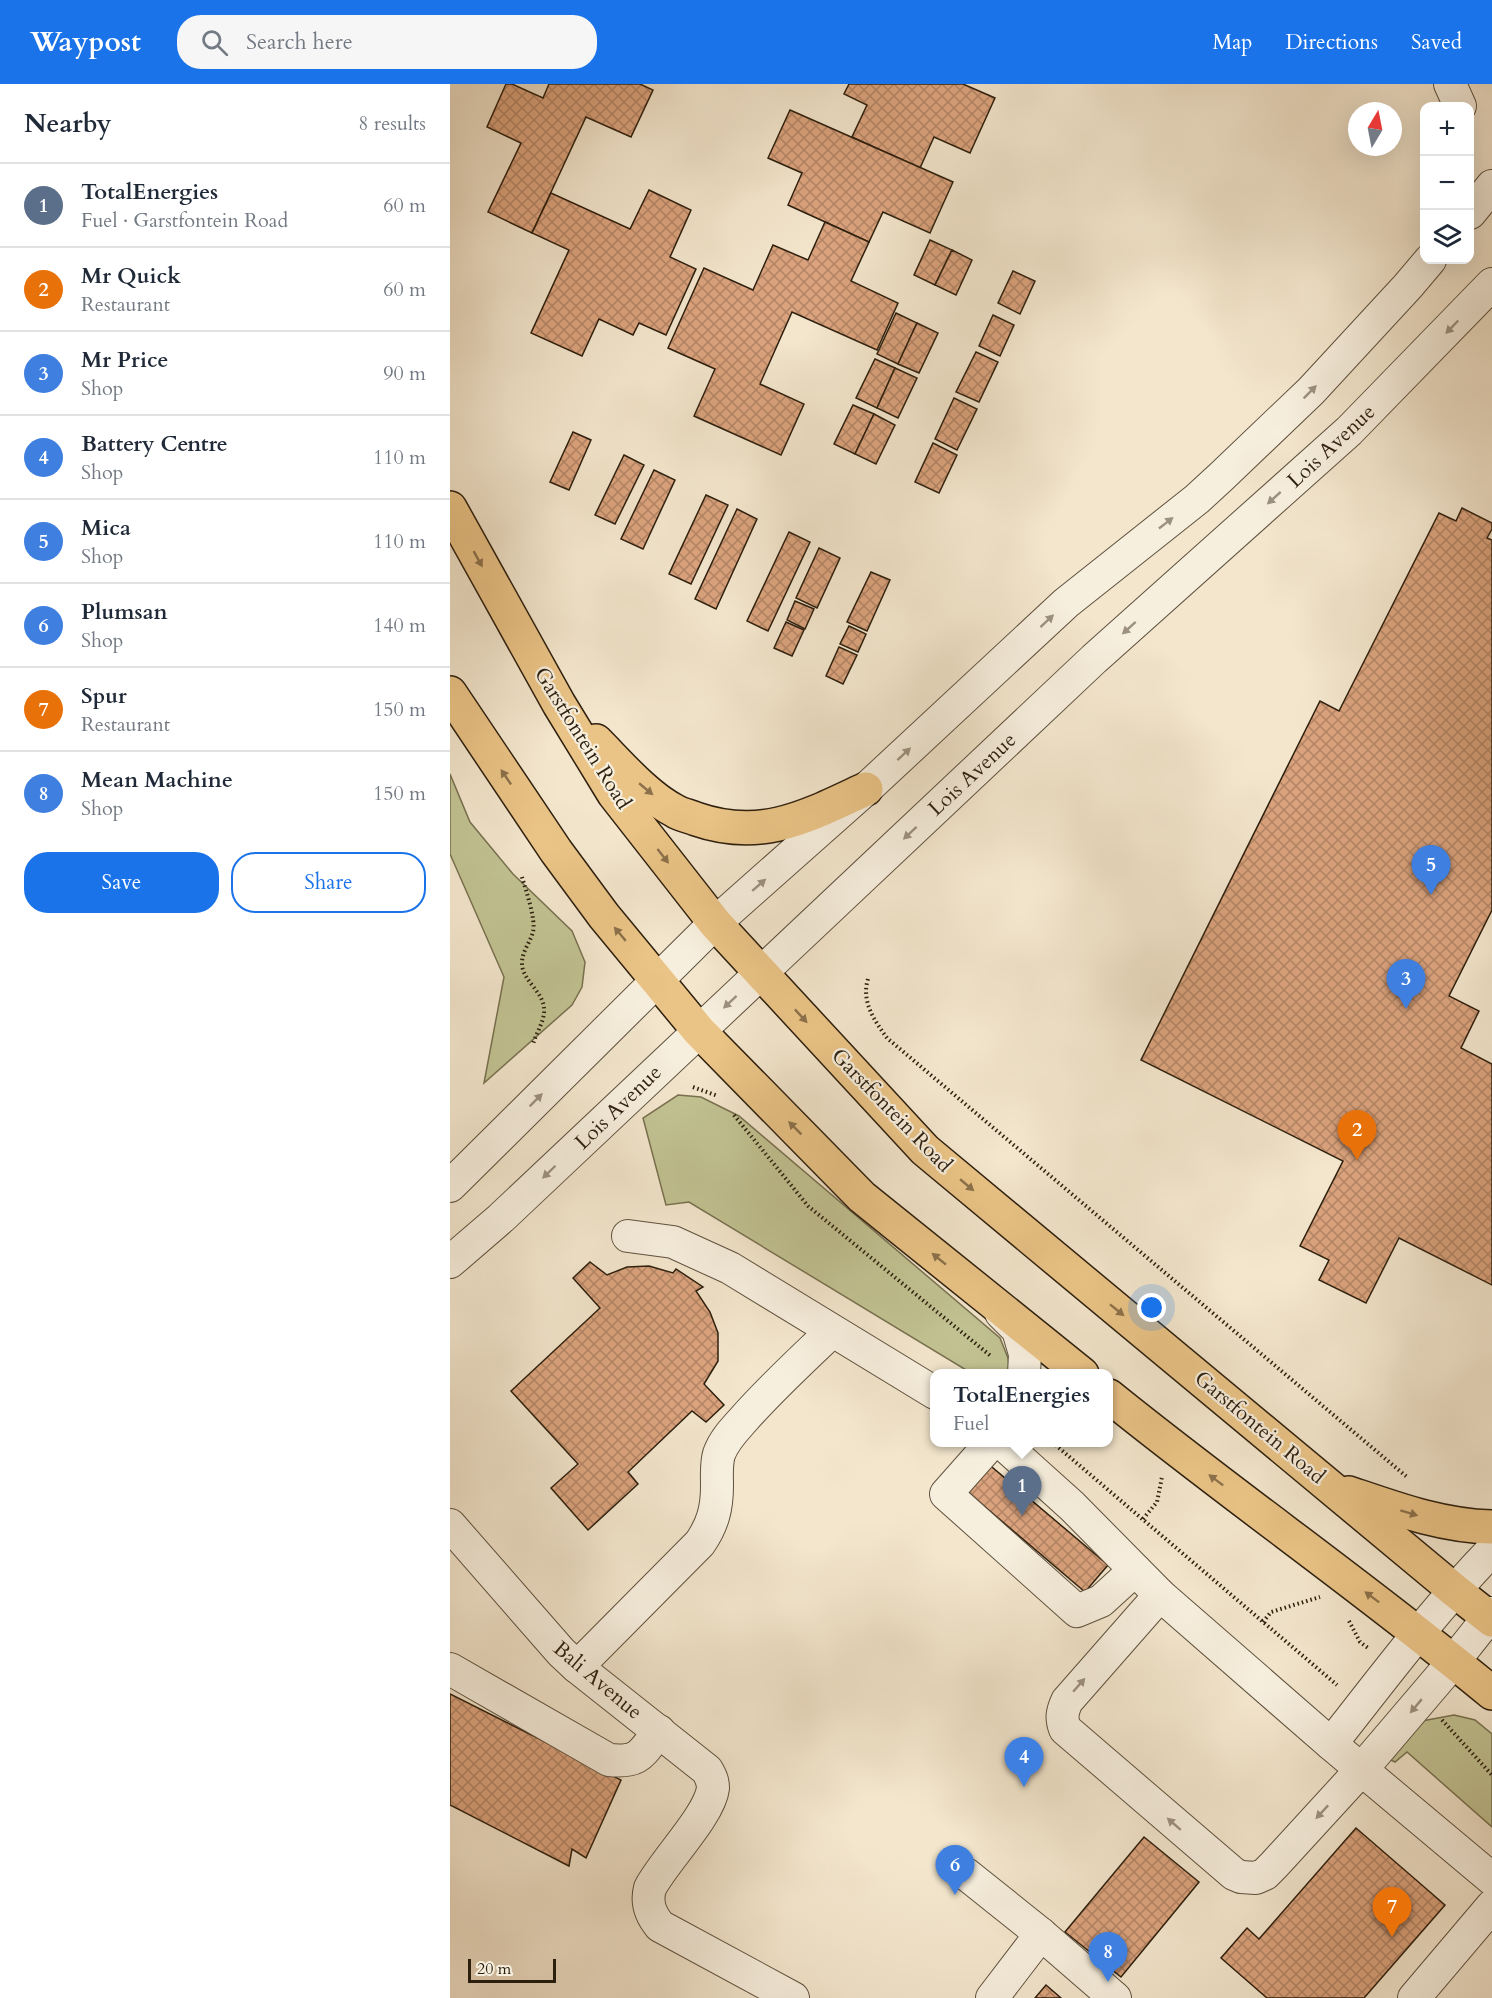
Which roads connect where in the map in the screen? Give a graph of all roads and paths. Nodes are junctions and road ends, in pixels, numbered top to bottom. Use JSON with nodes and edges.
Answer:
{"nodes":[{"id":1,"x":1450,"y":84,"type":"edge"},
{"id":2,"x":1458,"y":102,"type":"edge"},
{"id":3,"x":1492,"y":186,"type":"edge"},
{"id":4,"x":1472,"y":210,"type":"edge"},
{"id":5,"x":1420,"y":262,"type":"edge"},
{"id":6,"x":1427,"y":264,"type":"edge"},
{"id":7,"x":1492,"y":284,"type":"edge"},
{"id":8,"x":1408,"y":286,"type":"junction"},
{"id":9,"x":450,"y":508,"type":"edge"},
{"id":10,"x":451,"y":697,"type":"edge"},
{"id":11,"x":559,"y":704,"type":"junction"},
{"id":12,"x":866,"y":789,"type":"junction"},
{"id":13,"x":522,"y":877,"type":"dead end"},
{"id":14,"x":716,"y":923,"type":"junction"},
{"id":15,"x":762,"y":972,"type":"junction"},
{"id":16,"x":868,"y":979,"type":"dead end"},
{"id":17,"x":657,"y":980,"type":"junction"},
{"id":18,"x":699,"y":1031,"type":"junction"},
{"id":19,"x":533,"y":1044,"type":"dead end"},
{"id":20,"x":693,"y":1088,"type":"dead end"},
{"id":21,"x":719,"y":1097,"type":"dead end"},
{"id":22,"x":727,"y":1106,"type":"dead end"},
{"id":23,"x":450,"y":1186,"type":"edge"},
{"id":24,"x":628,"y":1236,"type":"dead end"},
{"id":25,"x":450,"y":1262,"type":"edge"},
{"id":26,"x":985,"y":1295,"type":"junction"},
{"id":27,"x":832,"y":1331,"type":"junction"},
{"id":28,"x":995,"y":1359,"type":"dead end"},
{"id":29,"x":1024,"y":1369,"type":"edge"},
{"id":30,"x":1076,"y":1369,"type":"edge"},
{"id":31,"x":930,"y":1390,"type":"edge"},
{"id":32,"x":1113,"y":1399,"type":"edge"},
{"id":33,"x":1113,"y":1420,"type":"edge"},
{"id":34,"x":1165,"y":1441,"type":"junction"},
{"id":35,"x":988,"y":1447,"type":"edge"},
{"id":36,"x":1006,"y":1447,"type":"edge"},
{"id":37,"x":1057,"y":1447,"type":"edge"},
{"id":38,"x":1163,"y":1474,"type":"dead end"},
{"id":39,"x":1411,"y":1481,"type":"dead end"},
{"id":40,"x":1333,"y":1488,"type":"junction"},
{"id":41,"x":1143,"y":1520,"type":"junction"},
{"id":42,"x":1492,"y":1527,"type":"edge"},
{"id":43,"x":451,"y":1529,"type":"edge"},
{"id":44,"x":1492,"y":1550,"type":"edge"},
{"id":45,"x":1136,"y":1570,"type":"junction"},
{"id":46,"x":1454,"y":1590,"type":"junction"},
{"id":47,"x":1160,"y":1594,"type":"junction"},
{"id":48,"x":1321,"y":1596,"type":"dead end"},
{"id":49,"x":1491,"y":1617,"type":"edge"},
{"id":50,"x":1263,"y":1622,"type":"junction"},
{"id":51,"x":1418,"y":1633,"type":"junction"},
{"id":52,"x":1454,"y":1662,"type":"junction"},
{"id":53,"x":577,"y":1667,"type":"junction"},
{"id":54,"x":450,"y":1669,"type":"edge"},
{"id":55,"x":1492,"y":1693,"type":"edge"},
{"id":56,"x":1361,"y":1706,"type":"junction"},
{"id":57,"x":659,"y":1731,"type":"junction"},
{"id":58,"x":1331,"y":1744,"type":"junction"},
{"id":59,"x":1362,"y":1769,"type":"junction"},
{"id":60,"x":966,"y":1874,"type":"dead end"},
{"id":61,"x":1492,"y":1880,"type":"edge"},
{"id":62,"x":1492,"y":1906,"type":"edge"},
{"id":63,"x":1041,"y":1934,"type":"junction"},
{"id":64,"x":793,"y":1998,"type":"edge"},
{"id":65,"x":992,"y":1998,"type":"edge"},
{"id":66,"x":1115,"y":1998,"type":"edge"},
{"id":67,"x":1414,"y":1998,"type":"edge"}],
"edges":[{"from":1,"to":2,"type":"street"},
{"from":3,"to":4,"type":"street"},
{"from":5,"to":8,"type":"street"},
{"from":6,"to":8,"type":"street"},
{"from":7,"to":15,"type":"street","name":"Lois Avenue","one_way":true},
{"from":12,"to":8,"type":"street","one_way":true},
{"from":9,"to":11,"type":"main road","name":"Garstfontein Road","one_way":true},
{"from":17,"to":10,"type":"main road","one_way":true},
{"from":11,"to":12,"type":"main road","one_way":true},
{"from":11,"to":14,"type":"main road","name":"Garstfontein Road","one_way":true},
{"from":14,"to":12,"type":"street","one_way":true},
{"from":13,"to":19,"type":"path"},
{"from":14,"to":15,"type":"main road","name":"Garstfontein Road"},
{"from":14,"to":17,"type":"street"},
{"from":15,"to":18,"type":"street","name":"Lois Avenue","one_way":true},
{"from":15,"to":40,"type":"main road","name":"Garstfontein Road","one_way":true},
{"from":16,"to":39,"type":"path"},
{"from":17,"to":18,"type":"main road"},
{"from":23,"to":17,"type":"street","one_way":true},
{"from":18,"to":25,"type":"street","name":"Lois Avenue","one_way":true},
{"from":26,"to":18,"type":"main road","one_way":true},
{"from":20,"to":21,"type":"path"},
{"from":22,"to":28,"type":"path"},
{"from":24,"to":27,"type":"street"},
{"from":26,"to":29,"type":"street"},
{"from":26,"to":30,"type":"main road"},
{"from":27,"to":31,"type":"street"},
{"from":27,"to":53,"type":"street"},
{"from":32,"to":34,"type":"main road"},
{"from":33,"to":34,"type":"street"},
{"from":51,"to":34,"type":"main road","one_way":true},
{"from":35,"to":45,"type":"street"},
{"from":36,"to":45,"type":"street"},
{"from":37,"to":41,"type":"path"},
{"from":38,"to":41,"type":"path"},
{"from":40,"to":42,"type":"main road","one_way":true},
{"from":40,"to":46,"type":"main road","name":"Garstfontein Road"},
{"from":41,"to":50,"type":"path"},
{"from":43,"to":53,"type":"street","name":"Bali Avenue"},
{"from":44,"to":46,"type":"street"},
{"from":45,"to":47,"type":"street"},
{"from":46,"to":49,"type":"main road","name":"Garstfontein Road"},
{"from":46,"to":51,"type":"street"},
{"from":47,"to":58,"type":"street"},
{"from":59,"to":47,"type":"street","one_way":true},
{"from":48,"to":50,"type":"path"},
{"from":49,"to":52,"type":"street"},
{"from":50,"to":56,"type":"path"},
{"from":51,"to":52,"type":"main road"},
{"from":51,"to":56,"type":"street"},
{"from":52,"to":55,"type":"main road"},
{"from":52,"to":59,"type":"street","one_way":true},
{"from":53,"to":57,"type":"street","name":"Bali Avenue"},
{"from":54,"to":57,"type":"street"},
{"from":56,"to":58,"type":"street"},
{"from":57,"to":64,"type":"street","name":"Bali Avenue"},
{"from":58,"to":59,"type":"street"},
{"from":59,"to":61,"type":"street"},
{"from":60,"to":63,"type":"street"},
{"from":62,"to":67,"type":"street"},
{"from":63,"to":65,"type":"street"},
{"from":63,"to":66,"type":"street"}]}
